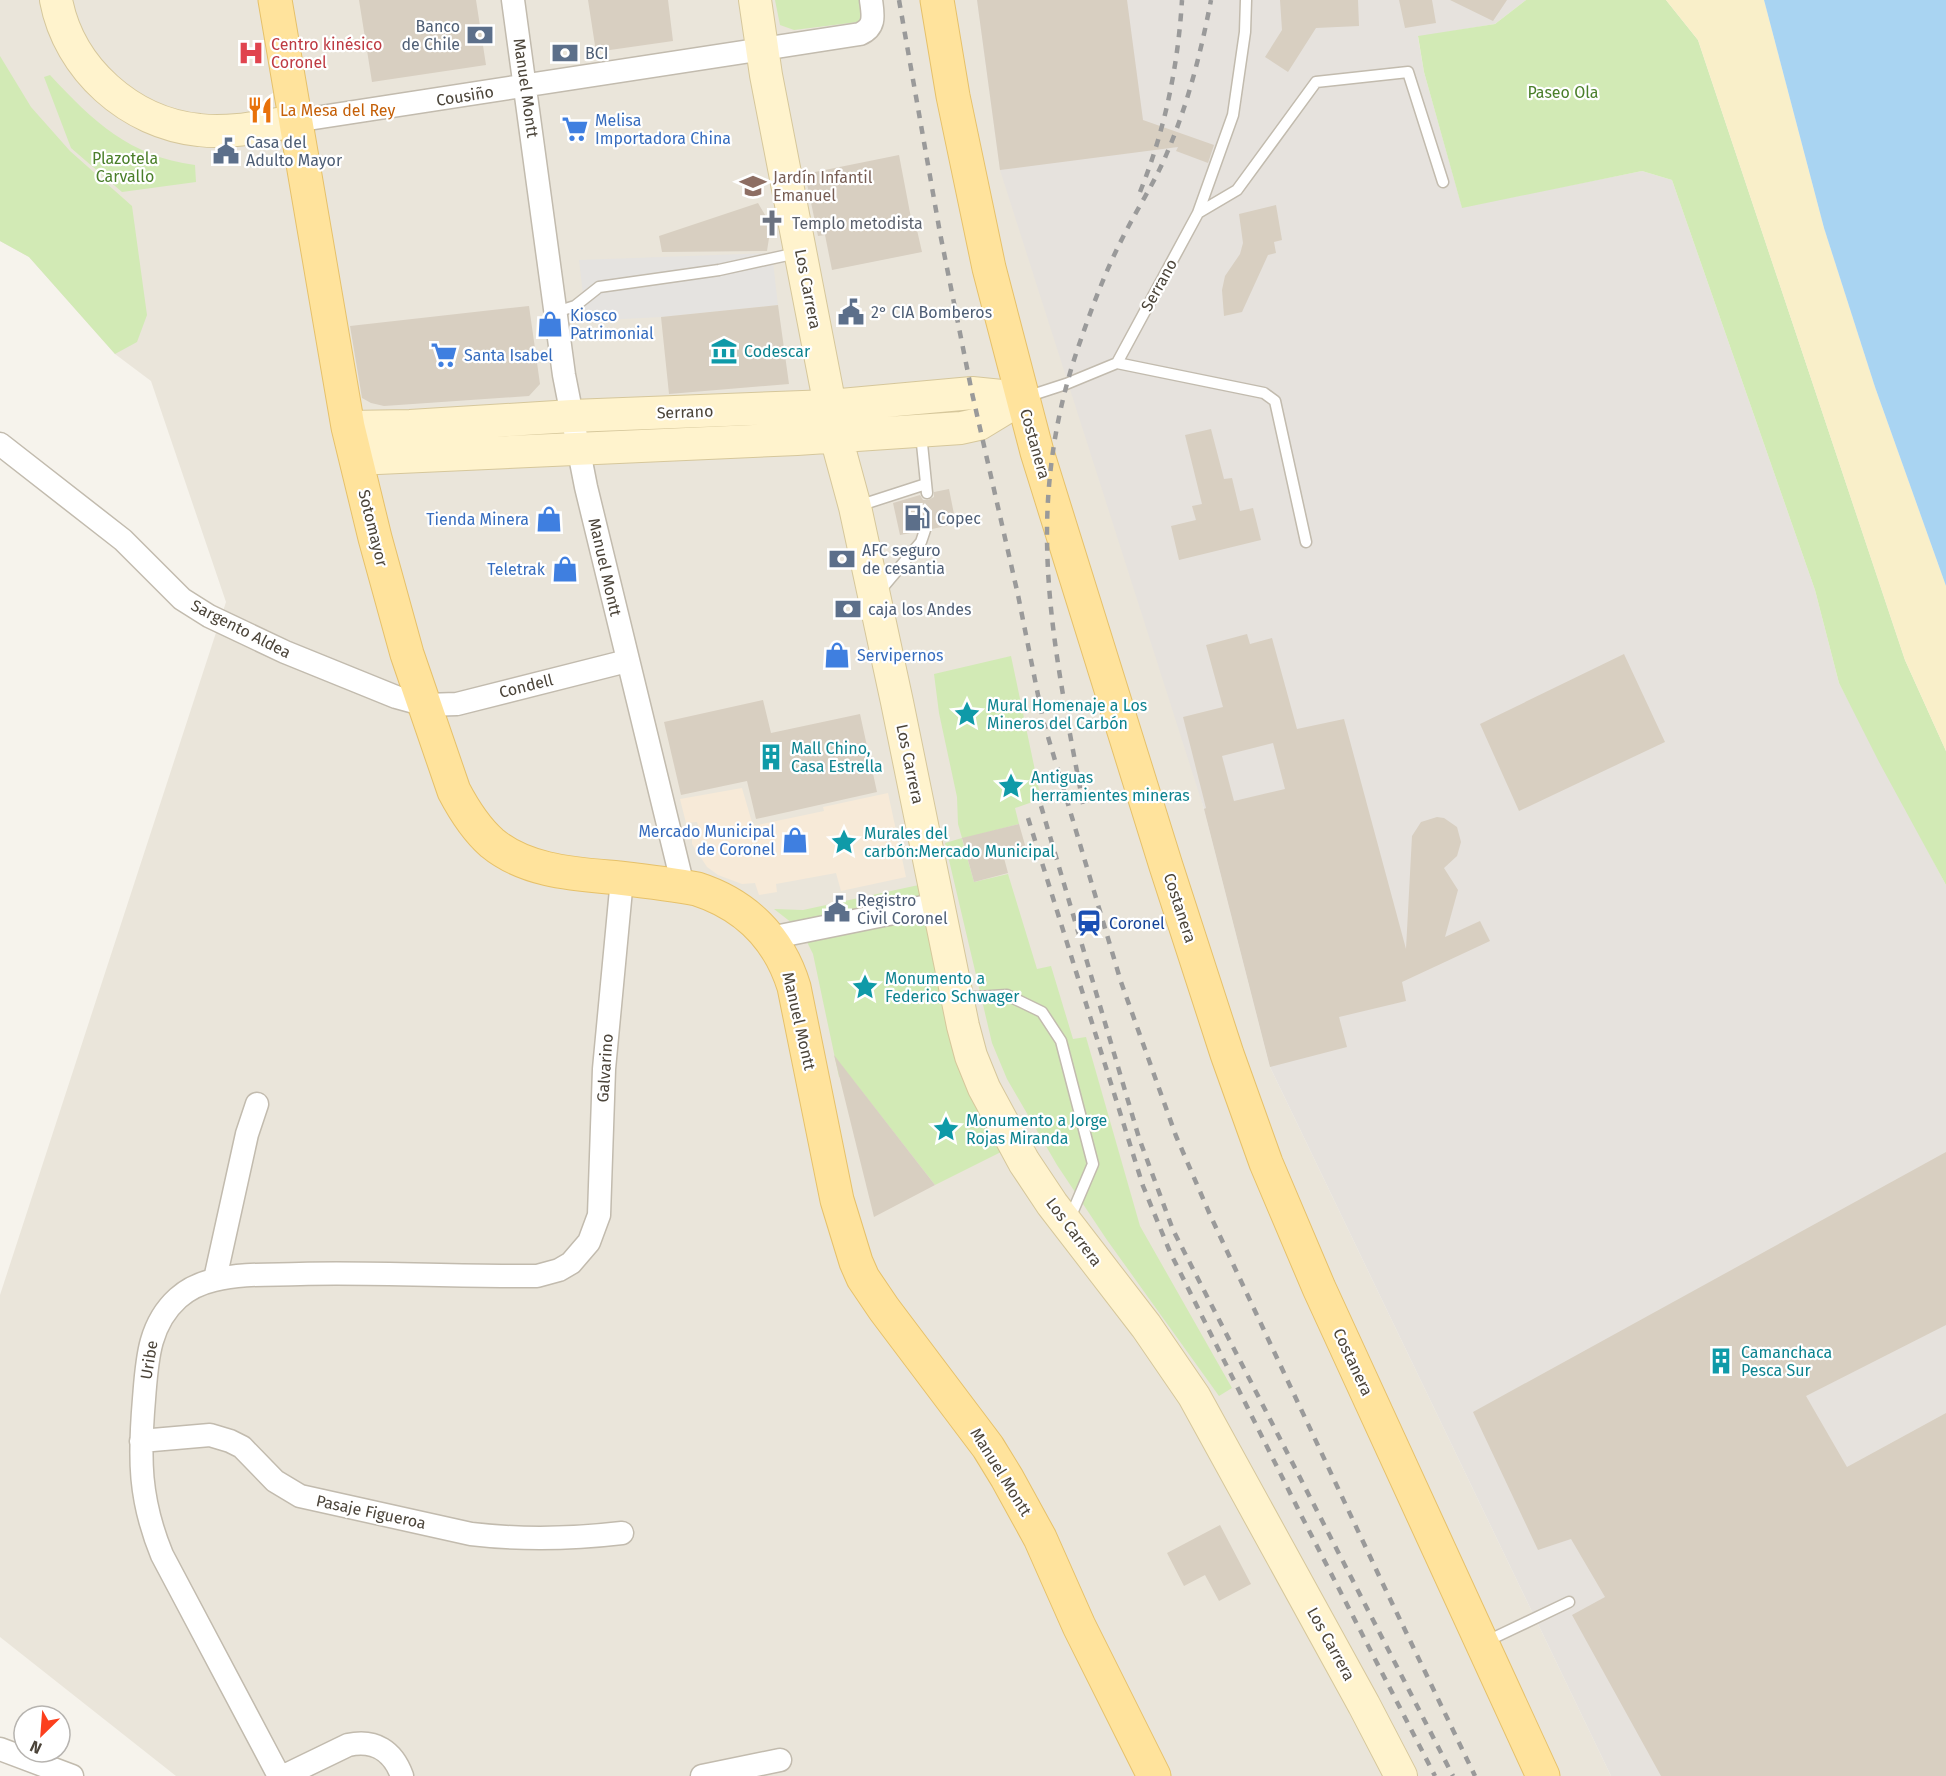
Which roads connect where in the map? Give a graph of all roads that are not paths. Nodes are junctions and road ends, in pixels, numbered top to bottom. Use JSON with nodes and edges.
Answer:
{"nodes":[{"id":1,"x":56,"y":0,"type":"edge"},
{"id":2,"x":274,"y":0,"type":"edge"},
{"id":3,"x":513,"y":0,"type":"edge"},
{"id":4,"x":755,"y":0,"type":"edge"},
{"id":5,"x":871,"y":0,"type":"edge"},
{"id":6,"x":937,"y":0,"type":"edge"},
{"id":7,"x":1246,"y":0,"type":"edge"},
{"id":8,"x":762,"y":50,"type":"junction"},
{"id":9,"x":526,"y":87,"type":"junction"},
{"id":10,"x":295,"y":121,"type":"junction"},
{"id":11,"x":1443,"y":182,"type":"dead end"},
{"id":12,"x":1198,"y":213,"type":"junction"},
{"id":13,"x":801,"y":252,"type":"junction"},
{"id":14,"x":556,"y":312,"type":"junction"},
{"id":15,"x":1117,"y":363,"type":"junction"},
{"id":16,"x":1022,"y":398,"type":"junction"},
{"id":17,"x":830,"y":406,"type":"junction"},
{"id":18,"x":572,"y":416,"type":"junction"},
{"id":19,"x":348,"y":427,"type":"junction"},
{"id":20,"x":921,"y":430,"type":"junction"},
{"id":21,"x":836,"y":437,"type":"junction"},
{"id":22,"x":0,"y":444,"type":"edge"},
{"id":23,"x":579,"y":450,"type":"junction"},
{"id":24,"x":356,"y":459,"type":"junction"},
{"id":25,"x":855,"y":507,"type":"junction"},
{"id":26,"x":925,"y":530,"type":"dead end"},
{"id":27,"x":1305,"y":542,"type":"dead end"},
{"id":28,"x":874,"y":598,"type":"junction"},
{"id":29,"x":627,"y":661,"type":"junction"},
{"id":30,"x":425,"y":705,"type":"junction"},
{"id":31,"x":622,"y":879,"type":"junction"},
{"id":32,"x":682,"y":886,"type":"junction"},
{"id":33,"x":938,"y":904,"type":"junction"},
{"id":34,"x":770,"y":938,"type":"junction"},
{"id":35,"x":957,"y":998,"type":"junction"},
{"id":36,"x":257,"y":1104,"type":"dead end"},
{"id":37,"x":1067,"y":1224,"type":"junction"},
{"id":38,"x":581,"y":1253,"type":"joint"},
{"id":39,"x":215,"y":1280,"type":"junction"},
{"id":40,"x":141,"y":1441,"type":"junction"},
{"id":41,"x":622,"y":1533,"type":"dead end"},
{"id":42,"x":1569,"y":1602,"type":"dead end"},
{"id":43,"x":1482,"y":1643,"type":"junction"},
{"id":44,"x":0,"y":1749,"type":"edge"},
{"id":45,"x":780,"y":1761,"type":"dead end"},
{"id":46,"x":72,"y":1776,"type":"edge"},
{"id":47,"x":279,"y":1776,"type":"edge"},
{"id":48,"x":284,"y":1776,"type":"edge"},
{"id":49,"x":402,"y":1776,"type":"edge"},
{"id":50,"x":702,"y":1776,"type":"edge"},
{"id":51,"x":1154,"y":1776,"type":"edge"},
{"id":52,"x":1401,"y":1776,"type":"edge"},
{"id":53,"x":1543,"y":1776,"type":"edge"}],
"edges":[{"from":1,"to":10,"type":"main road","name":"Cousiño"},
{"from":2,"to":10,"type":"main road","name":"Sotomayor"},
{"from":3,"to":9,"type":"street","name":"Manuel Montt"},
{"from":4,"to":8,"type":"main road","name":"Los Carrera"},
{"from":5,"to":8,"type":"street","name":"Cousiño"},
{"from":6,"to":16,"type":"main road","name":"Costanera"},
{"from":7,"to":12,"type":"lane","name":"Serrano"},
{"from":8,"to":9,"type":"street","name":"Cousiño"},
{"from":8,"to":13,"type":"main road","name":"Los Carrera"},
{"from":9,"to":10,"type":"street","name":"Cousiño"},
{"from":9,"to":14,"type":"street","name":"Manuel Montt"},
{"from":10,"to":19,"type":"main road","name":"Sotomayor"},
{"from":11,"to":12,"type":"lane"},
{"from":12,"to":15,"type":"lane","name":"Serrano"},
{"from":13,"to":14,"type":"lane"},
{"from":13,"to":17,"type":"main road","name":"Los Carrera"},
{"from":14,"to":18,"type":"street","name":"Manuel Montt"},
{"from":15,"to":16,"type":"lane","name":"Serrano"},
{"from":15,"to":27,"type":"lane"},
{"from":16,"to":17,"type":"main road","name":"Serrano"},
{"from":16,"to":20,"type":"main road","name":"Serrano"},
{"from":16,"to":43,"type":"main road","name":"Costanera"},
{"from":17,"to":18,"type":"main road","name":"Serrano"},
{"from":17,"to":21,"type":"main road","name":"Los Carrera"},
{"from":18,"to":19,"type":"main road","name":"Serrano"},
{"from":18,"to":23,"type":"street","name":"Manuel Montt"},
{"from":19,"to":24,"type":"main road","name":"Sotomayor"},
{"from":20,"to":21,"type":"main road","name":"Serrano"},
{"from":20,"to":25,"type":"lane"},
{"from":21,"to":23,"type":"main road","name":"Serrano"},
{"from":21,"to":25,"type":"main road","name":"Los Carrera"},
{"from":22,"to":30,"type":"street","name":"Sargento Aldea"},
{"from":23,"to":24,"type":"main road","name":"Serrano"},
{"from":23,"to":29,"type":"street","name":"Manuel Montt"},
{"from":24,"to":30,"type":"main road","name":"Sotomayor"},
{"from":25,"to":28,"type":"main road","name":"Los Carrera"},
{"from":26,"to":28,"type":"lane"},
{"from":28,"to":33,"type":"main road","name":"Los Carrera"},
{"from":29,"to":30,"type":"street","name":"Condell"},
{"from":29,"to":32,"type":"street","name":"Manuel Montt"},
{"from":30,"to":31,"type":"main road","name":"Sotomayor"},
{"from":31,"to":32,"type":"main road","name":"Sotomayor"},
{"from":31,"to":38,"type":"street","name":"Galvarino"},
{"from":32,"to":34,"type":"main road","name":"Manuel Montt"},
{"from":33,"to":34,"type":"street"},
{"from":33,"to":35,"type":"main road","name":"Los Carrera"},
{"from":34,"to":51,"type":"main road","name":"Manuel Montt"},
{"from":35,"to":37,"type":"main road","name":"Los Carrera"},
{"from":35,"to":37,"type":"lane"},
{"from":36,"to":39,"type":"street"},
{"from":37,"to":52,"type":"main road","name":"Los Carrera"},
{"from":38,"to":39,"type":"street","name":"Uribe"},
{"from":39,"to":40,"type":"street","name":"Uribe"},
{"from":40,"to":41,"type":"street","name":"Pasaje Figueroa"},
{"from":40,"to":47,"type":"street","name":"Uribe"},
{"from":42,"to":43,"type":"lane"},
{"from":43,"to":53,"type":"main road","name":"Costanera"},
{"from":44,"to":46,"type":"street"},
{"from":45,"to":50,"type":"street"},
{"from":48,"to":49,"type":"street"}]}
